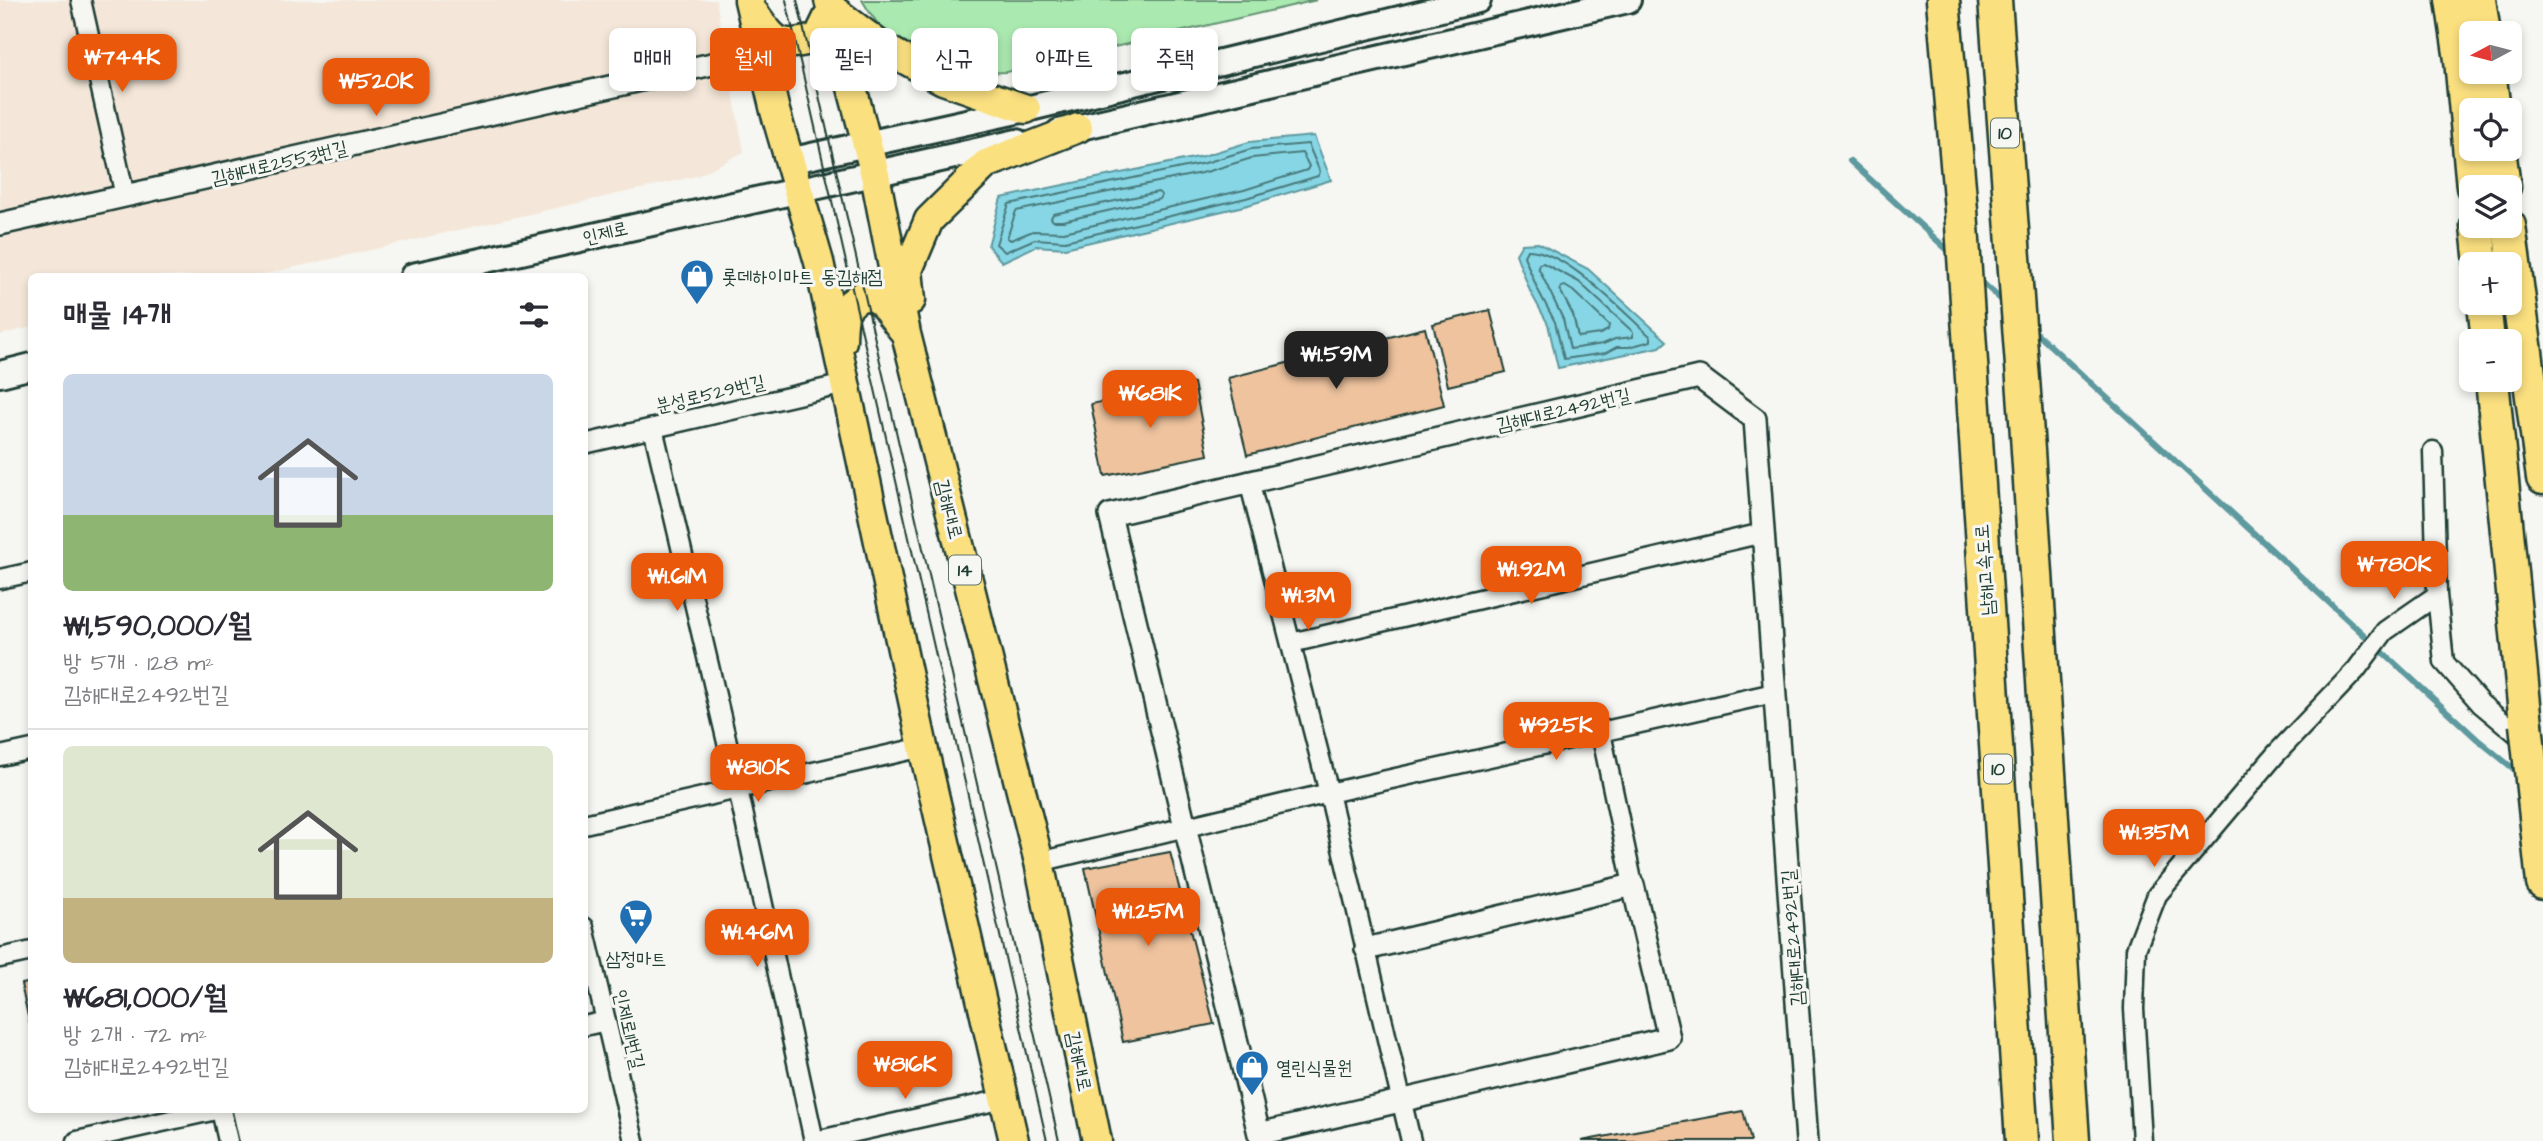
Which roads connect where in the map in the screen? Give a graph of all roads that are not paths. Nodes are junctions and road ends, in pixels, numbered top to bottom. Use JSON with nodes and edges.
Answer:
{"nodes":[{"id":1,"x":81,"y":0,"type":"edge"},
{"id":2,"x":1478,"y":0,"type":"edge"},
{"id":3,"x":1628,"y":0,"type":"edge"},
{"id":4,"x":2444,"y":0,"type":"edge"},
{"id":5,"x":2452,"y":0,"type":"edge"},
{"id":6,"x":1995,"y":1,"type":"edge"},
{"id":7,"x":750,"y":4,"type":"edge"},
{"id":8,"x":830,"y":5,"type":"edge"},
{"id":9,"x":1944,"y":8,"type":"edge"},
{"id":10,"x":2459,"y":21,"type":"edge"},
{"id":11,"x":755,"y":28,"type":"edge"},
{"id":12,"x":2459,"y":32,"type":"edge"},
{"id":13,"x":710,"y":64,"type":"edge"},
{"id":14,"x":2475,"y":84,"type":"edge"},
{"id":15,"x":771,"y":91,"type":"edge"},
{"id":16,"x":1027,"y":108,"type":"junction"},
{"id":17,"x":1079,"y":128,"type":"junction"},
{"id":18,"x":867,"y":143,"type":"junction"},
{"id":19,"x":789,"y":161,"type":"junction"},
{"id":20,"x":875,"y":175,"type":"junction"},
{"id":21,"x":2473,"y":175,"type":"edge"},
{"id":22,"x":799,"y":190,"type":"junction"},
{"id":23,"x":125,"y":196,"type":"junction"},
{"id":24,"x":0,"y":224,"type":"edge"},
{"id":25,"x":2511,"y":238,"type":"edge"},
{"id":26,"x":437,"y":273,"type":"edge"},
{"id":27,"x":906,"y":334,"type":"junction"},
{"id":28,"x":28,"y":367,"type":"edge"},
{"id":29,"x":0,"y":374,"type":"edge"},
{"id":30,"x":844,"y":376,"type":"junction"},
{"id":31,"x":917,"y":379,"type":"junction"},
{"id":32,"x":2493,"y":392,"type":"edge"},
{"id":33,"x":653,"y":428,"type":"junction"},
{"id":34,"x":588,"y":443,"type":"edge"},
{"id":35,"x":2433,"y":451,"type":"dead end"},
{"id":36,"x":2543,"y":478,"type":"edge"},
{"id":37,"x":1249,"y":481,"type":"junction"},
{"id":38,"x":1763,"y":533,"type":"junction"},
{"id":39,"x":28,"y":573,"type":"edge"},
{"id":40,"x":0,"y":579,"type":"edge"},
{"id":41,"x":2437,"y":595,"type":"junction"},
{"id":42,"x":1291,"y":643,"type":"junction"},
{"id":43,"x":1774,"y":693,"type":"junction"},
{"id":44,"x":1601,"y":733,"type":"junction"},
{"id":45,"x":923,"y":747,"type":"junction"},
{"id":46,"x":28,"y":749,"type":"edge"},
{"id":47,"x":2543,"y":755,"type":"edge"},
{"id":48,"x":0,"y":756,"type":"edge"},
{"id":49,"x":738,"y":789,"type":"junction"},
{"id":50,"x":1329,"y":793,"type":"junction"},
{"id":51,"x":588,"y":823,"type":"edge"},
{"id":52,"x":1184,"y":828,"type":"junction"},
{"id":53,"x":1039,"y":862,"type":"junction"},
{"id":54,"x":2543,"y":883,"type":"edge"},
{"id":55,"x":1633,"y":885,"type":"junction"},
{"id":56,"x":588,"y":944,"type":"edge"},
{"id":57,"x":1366,"y":949,"type":"junction"},
{"id":58,"x":28,"y":952,"type":"edge"},
{"id":59,"x":0,"y":958,"type":"edge"},
{"id":60,"x":606,"y":1021,"type":"junction"},
{"id":61,"x":588,"y":1025,"type":"edge"},
{"id":62,"x":1004,"y":1099,"type":"junction"},
{"id":63,"x":1401,"y":1100,"type":"junction"},
{"id":64,"x":204,"y":1113,"type":"edge"},
{"id":65,"x":219,"y":1113,"type":"edge"},
{"id":66,"x":77,"y":1141,"type":"edge"},
{"id":67,"x":228,"y":1141,"type":"edge"},
{"id":68,"x":634,"y":1141,"type":"edge"},
{"id":69,"x":814,"y":1141,"type":"edge"},
{"id":70,"x":1014,"y":1141,"type":"edge"},
{"id":71,"x":1097,"y":1141,"type":"edge"},
{"id":72,"x":1411,"y":1141,"type":"edge"},
{"id":73,"x":1807,"y":1141,"type":"edge"},
{"id":74,"x":2022,"y":1141,"type":"edge"},
{"id":75,"x":2073,"y":1141,"type":"edge"},
{"id":76,"x":2142,"y":1141,"type":"edge"}],
"edges":[{"from":1,"to":23,"type":"street"},
{"from":2,"to":16,"type":"main road"},
{"from":3,"to":17,"type":"main road","name":"인제로"},
{"from":4,"to":12,"type":"highway"},
{"from":5,"to":10,"type":"highway"},
{"from":6,"to":75,"type":"highway","number":"10"},
{"from":7,"to":8,"type":"main road"},
{"from":7,"to":11,"type":"main road"},
{"from":8,"to":16,"type":"main road"},
{"from":8,"to":18,"type":"main road","name":"김해대로","number":"14"},
{"from":9,"to":74,"type":"highway","name":"남해고속도로","number":"10"},
{"from":13,"to":23,"type":"street","name":"김해대로2553번길"},
{"from":14,"to":21,"type":"highway"},
{"from":15,"to":19,"type":"main road"},
{"from":16,"to":18,"type":"main road"},
{"from":17,"to":20,"type":"main road","name":"인제로"},
{"from":17,"to":31,"type":"main road"},
{"from":18,"to":19,"type":"main road"},
{"from":18,"to":20,"type":"main road","name":"김해대로","number":"14"},
{"from":19,"to":22,"type":"main road"},
{"from":20,"to":22,"type":"main road","name":"인제로"},
{"from":20,"to":27,"type":"main road","name":"김해대로","number":"14"},
{"from":22,"to":26,"type":"main road","name":"인제로"},
{"from":22,"to":30,"type":"main road"},
{"from":23,"to":24,"type":"street","name":"김해대로2553번길"},
{"from":25,"to":36,"type":"highway"},
{"from":27,"to":30,"type":"main road"},
{"from":27,"to":31,"type":"main road","name":"김해대로","number":"14"},
{"from":28,"to":29,"type":"main road"},
{"from":30,"to":33,"type":"street","name":"분성로529번길"},
{"from":30,"to":45,"type":"main road"},
{"from":31,"to":53,"type":"main road","name":"김해대로","number":"14"},
{"from":32,"to":54,"type":"highway","bridge":true},
{"from":33,"to":34,"type":"street","name":"분성로529번길"},
{"from":33,"to":49,"type":"street"},
{"from":35,"to":41,"type":"street"},
{"from":37,"to":38,"type":"street","name":"김해대로2492번길"},
{"from":37,"to":42,"type":"street"},
{"from":37,"to":52,"type":"street","name":"김해대로2492번길"},
{"from":38,"to":42,"type":"street"},
{"from":38,"to":43,"type":"street","name":"김해대로2492번길"},
{"from":39,"to":40,"type":"street"},
{"from":41,"to":47,"type":"street"},
{"from":41,"to":76,"type":"street"},
{"from":42,"to":50,"type":"street"},
{"from":43,"to":44,"type":"street"},
{"from":43,"to":73,"type":"street","name":"김해대로2492번길"},
{"from":44,"to":50,"type":"street"},
{"from":44,"to":55,"type":"street","name":"김해대로2492번길"},
{"from":45,"to":49,"type":"street"},
{"from":45,"to":62,"type":"main road"},
{"from":46,"to":48,"type":"street"},
{"from":49,"to":51,"type":"street"},
{"from":49,"to":69,"type":"street"},
{"from":50,"to":52,"type":"street"},
{"from":50,"to":57,"type":"street"},
{"from":52,"to":53,"type":"street"},
{"from":52,"to":63,"type":"street","name":"김해대로2492번길"},
{"from":53,"to":71,"type":"main road","name":"김해대로","number":"14"},
{"from":55,"to":57,"type":"street"},
{"from":55,"to":63,"type":"street","name":"김해대로2492번길"},
{"from":56,"to":60,"type":"street","name":"인제로11번길"},
{"from":57,"to":63,"type":"street"},
{"from":58,"to":59,"type":"street"},
{"from":60,"to":61,"type":"street"},
{"from":60,"to":68,"type":"street","name":"인제로11번길"},
{"from":62,"to":69,"type":"street"},
{"from":62,"to":70,"type":"main road"},
{"from":63,"to":72,"type":"street"},
{"from":64,"to":66,"type":"street"},
{"from":65,"to":67,"type":"street"}]}
